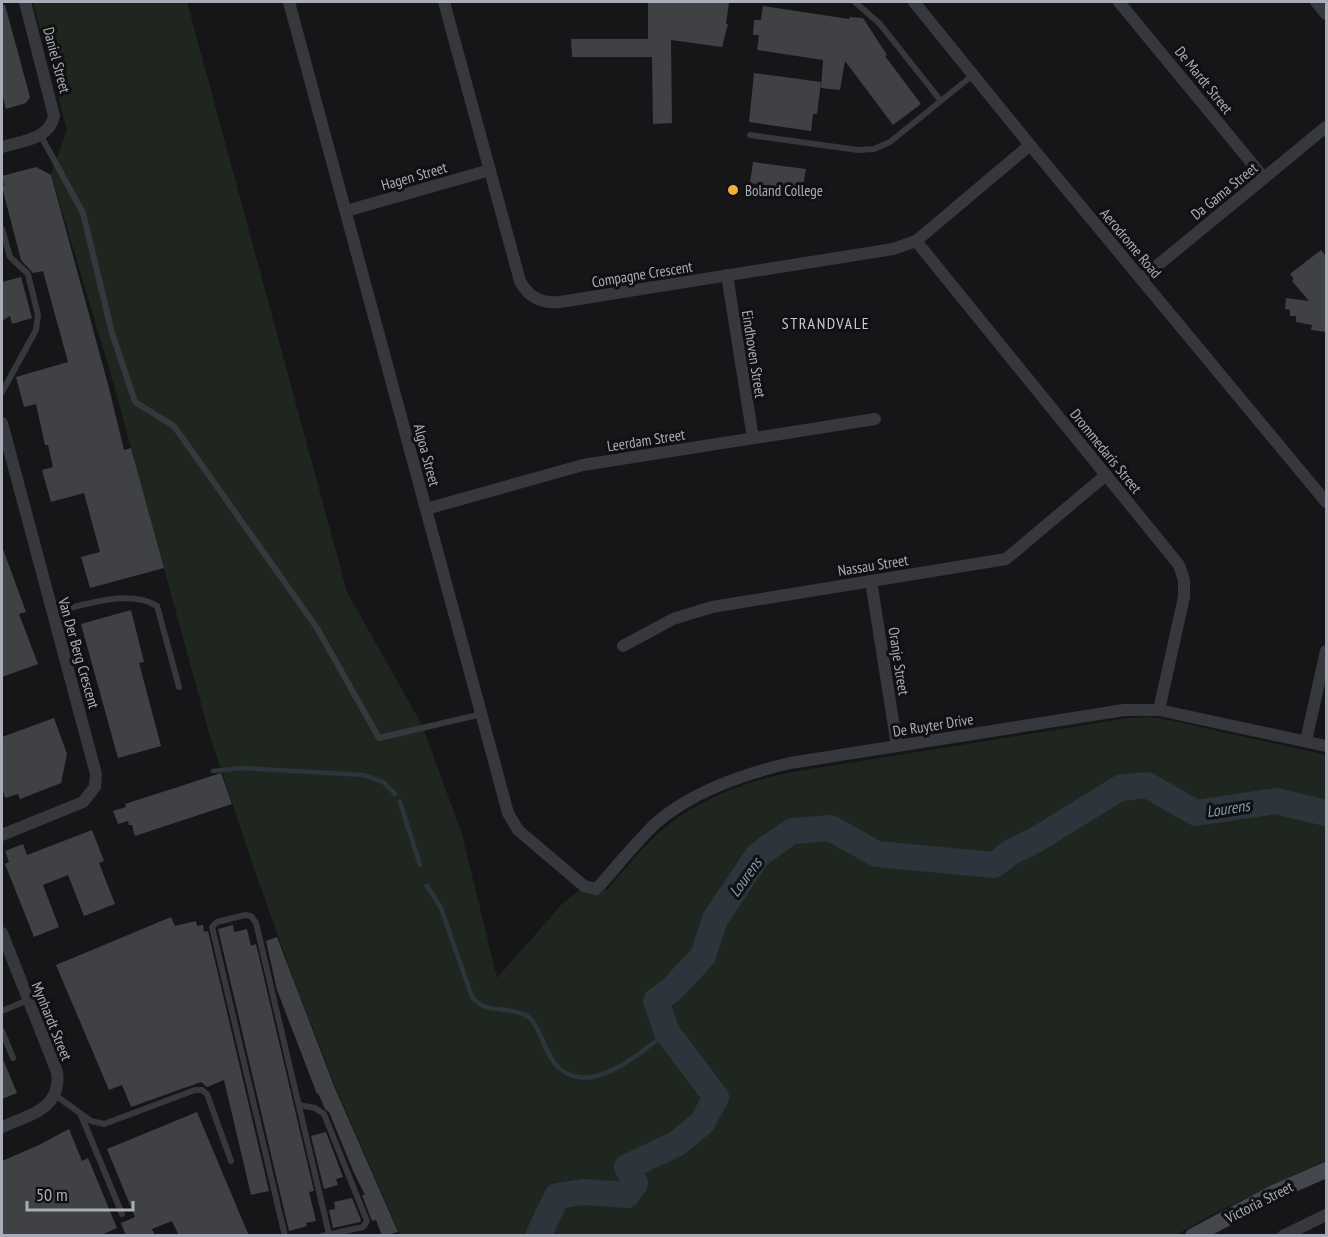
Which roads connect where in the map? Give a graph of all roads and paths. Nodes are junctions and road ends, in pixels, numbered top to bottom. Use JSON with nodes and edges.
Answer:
{"nodes":[{"id":1,"x":25,"y":2,"type":"edge"},
{"id":2,"x":289,"y":2,"type":"edge"},
{"id":3,"x":444,"y":2,"type":"edge"},
{"id":4,"x":855,"y":2,"type":"edge"},
{"id":5,"x":914,"y":2,"type":"edge"},
{"id":6,"x":1119,"y":2,"type":"edge"},
{"id":7,"x":1316,"y":2,"type":"edge"},
{"id":8,"x":1326,"y":14,"type":"edge"},
{"id":9,"x":974,"y":75,"type":"junction"},
{"id":10,"x":941,"y":101,"type":"junction"},
{"id":11,"x":1326,"y":127,"type":"edge"},
{"id":12,"x":750,"y":135,"type":"dead end"},
{"id":13,"x":41,"y":136,"type":"junction"},
{"id":14,"x":1030,"y":145,"type":"junction"},
{"id":15,"x":2,"y":147,"type":"edge"},
{"id":16,"x":490,"y":170,"type":"junction"},
{"id":17,"x":1264,"y":178,"type":"junction"},
{"id":18,"x":346,"y":211,"type":"junction"},
{"id":19,"x":2,"y":229,"type":"edge"},
{"id":20,"x":916,"y":241,"type":"junction"},
{"id":21,"x":727,"y":275,"type":"junction"},
{"id":22,"x":1141,"y":279,"type":"junction"},
{"id":23,"x":2,"y":392,"type":"edge"},
{"id":24,"x":875,"y":419,"type":"dead end"},
{"id":25,"x":2,"y":423,"type":"edge"},
{"id":26,"x":753,"y":438,"type":"junction"},
{"id":27,"x":1106,"y":475,"type":"junction"},
{"id":28,"x":1326,"y":502,"type":"edge"},
{"id":29,"x":426,"y":509,"type":"junction"},
{"id":30,"x":871,"y":581,"type":"junction"},
{"id":31,"x":52,"y":612,"type":"junction"},
{"id":32,"x":623,"y":646,"type":"dead end"},
{"id":33,"x":1326,"y":651,"type":"edge"},
{"id":34,"x":179,"y":687,"type":"dead end"},
{"id":35,"x":1159,"y":710,"type":"junction"},
{"id":36,"x":482,"y":714,"type":"junction"},
{"id":37,"x":1306,"y":741,"type":"junction"},
{"id":38,"x":897,"y":746,"type":"junction"},
{"id":39,"x":1326,"y":746,"type":"edge"},
{"id":40,"x":2,"y":835,"type":"edge"},
{"id":41,"x":584,"y":886,"type":"joint"},
{"id":42,"x":2,"y":933,"type":"edge"},
{"id":43,"x":28,"y":1000,"type":"junction"},
{"id":44,"x":2,"y":1011,"type":"edge"},
{"id":45,"x":2,"y":1031,"type":"edge"},
{"id":46,"x":13,"y":1058,"type":"dead end"},
{"id":47,"x":55,"y":1095,"type":"junction"},
{"id":48,"x":299,"y":1105,"type":"junction"},
{"id":49,"x":80,"y":1113,"type":"junction"},
{"id":50,"x":2,"y":1127,"type":"edge"},
{"id":51,"x":231,"y":1161,"type":"dead end"},
{"id":52,"x":1326,"y":1170,"type":"edge"},
{"id":53,"x":122,"y":1214,"type":"dead end"},
{"id":54,"x":1326,"y":1215,"type":"edge"},
{"id":55,"x":326,"y":1235,"type":"edge"},
{"id":56,"x":1286,"y":1235,"type":"edge"},
{"id":57,"x":285,"y":1236,"type":"edge"},
{"id":58,"x":1193,"y":1236,"type":"edge"}],
"edges":[{"from":1,"to":13,"type":"street","name":"Daniel Street"},
{"from":2,"to":18,"type":"street","name":"Algoa Street"},
{"from":3,"to":16,"type":"street","name":"Compagne Crescent"},
{"from":4,"to":10,"type":"lane"},
{"from":5,"to":9,"type":"street","name":"Aerodrome Road"},
{"from":6,"to":17,"type":"street","name":"De Mardt Street"},
{"from":7,"to":8,"type":"street"},
{"from":9,"to":10,"type":"lane"},
{"from":9,"to":14,"type":"street","name":"Aerodrome Road"},
{"from":10,"to":12,"type":"lane"},
{"from":11,"to":17,"type":"street","name":"Da Gama Street"},
{"from":13,"to":15,"type":"street"},
{"from":13,"to":36,"type":"lane"},
{"from":14,"to":20,"type":"street","name":"Compagne Crescent"},
{"from":14,"to":22,"type":"street","name":"Aerodrome Road"},
{"from":16,"to":18,"type":"street","name":"Hagen Street"},
{"from":16,"to":21,"type":"street","name":"Compagne Crescent"},
{"from":17,"to":22,"type":"street","name":"Da Gama Street"},
{"from":18,"to":29,"type":"street","name":"Algoa Street"},
{"from":19,"to":23,"type":"lane"},
{"from":20,"to":21,"type":"street","name":"Compagne Crescent"},
{"from":20,"to":27,"type":"street","name":"Drommedaris Street"},
{"from":21,"to":26,"type":"street","name":"Eindhoven Street"},
{"from":22,"to":28,"type":"street","name":"Aerodrome Road"},
{"from":24,"to":26,"type":"street","name":"Leerdam Street"},
{"from":25,"to":31,"type":"street","name":"Van Der Berg Crescent"},
{"from":26,"to":29,"type":"street","name":"Leerdam Street"},
{"from":27,"to":30,"type":"street","name":"Nassau Street"},
{"from":27,"to":35,"type":"street","name":"Drommedaris Street"},
{"from":29,"to":36,"type":"street","name":"Algoa Street"},
{"from":30,"to":32,"type":"street","name":"Nassau Street"},
{"from":30,"to":38,"type":"street","name":"Oranje Street"},
{"from":31,"to":34,"type":"lane"},
{"from":31,"to":40,"type":"street","name":"Van Der Berg Crescent"},
{"from":33,"to":37,"type":"street"},
{"from":35,"to":37,"type":"street","name":"De Ruyter Drive"},
{"from":35,"to":38,"type":"street","name":"De Ruyter Drive"},
{"from":36,"to":41,"type":"street","name":"Algoa Street"},
{"from":37,"to":39,"type":"street","name":"De Ruyter Drive"},
{"from":38,"to":41,"type":"street","name":"De Ruyter Drive"},
{"from":42,"to":43,"type":"street","name":"Mynhardt Street"},
{"from":43,"to":44,"type":"lane"},
{"from":43,"to":47,"type":"street","name":"Mynhardt Street"},
{"from":45,"to":46,"type":"lane"},
{"from":47,"to":49,"type":"lane"},
{"from":47,"to":50,"type":"street"},
{"from":48,"to":55,"type":"lane"},
{"from":48,"to":55,"type":"lane"},
{"from":48,"to":57,"type":"lane"},
{"from":49,"to":51,"type":"lane"},
{"from":49,"to":53,"type":"lane"},
{"from":52,"to":58,"type":"main road","name":"Victoria Street"},
{"from":54,"to":56,"type":"street"}]}
